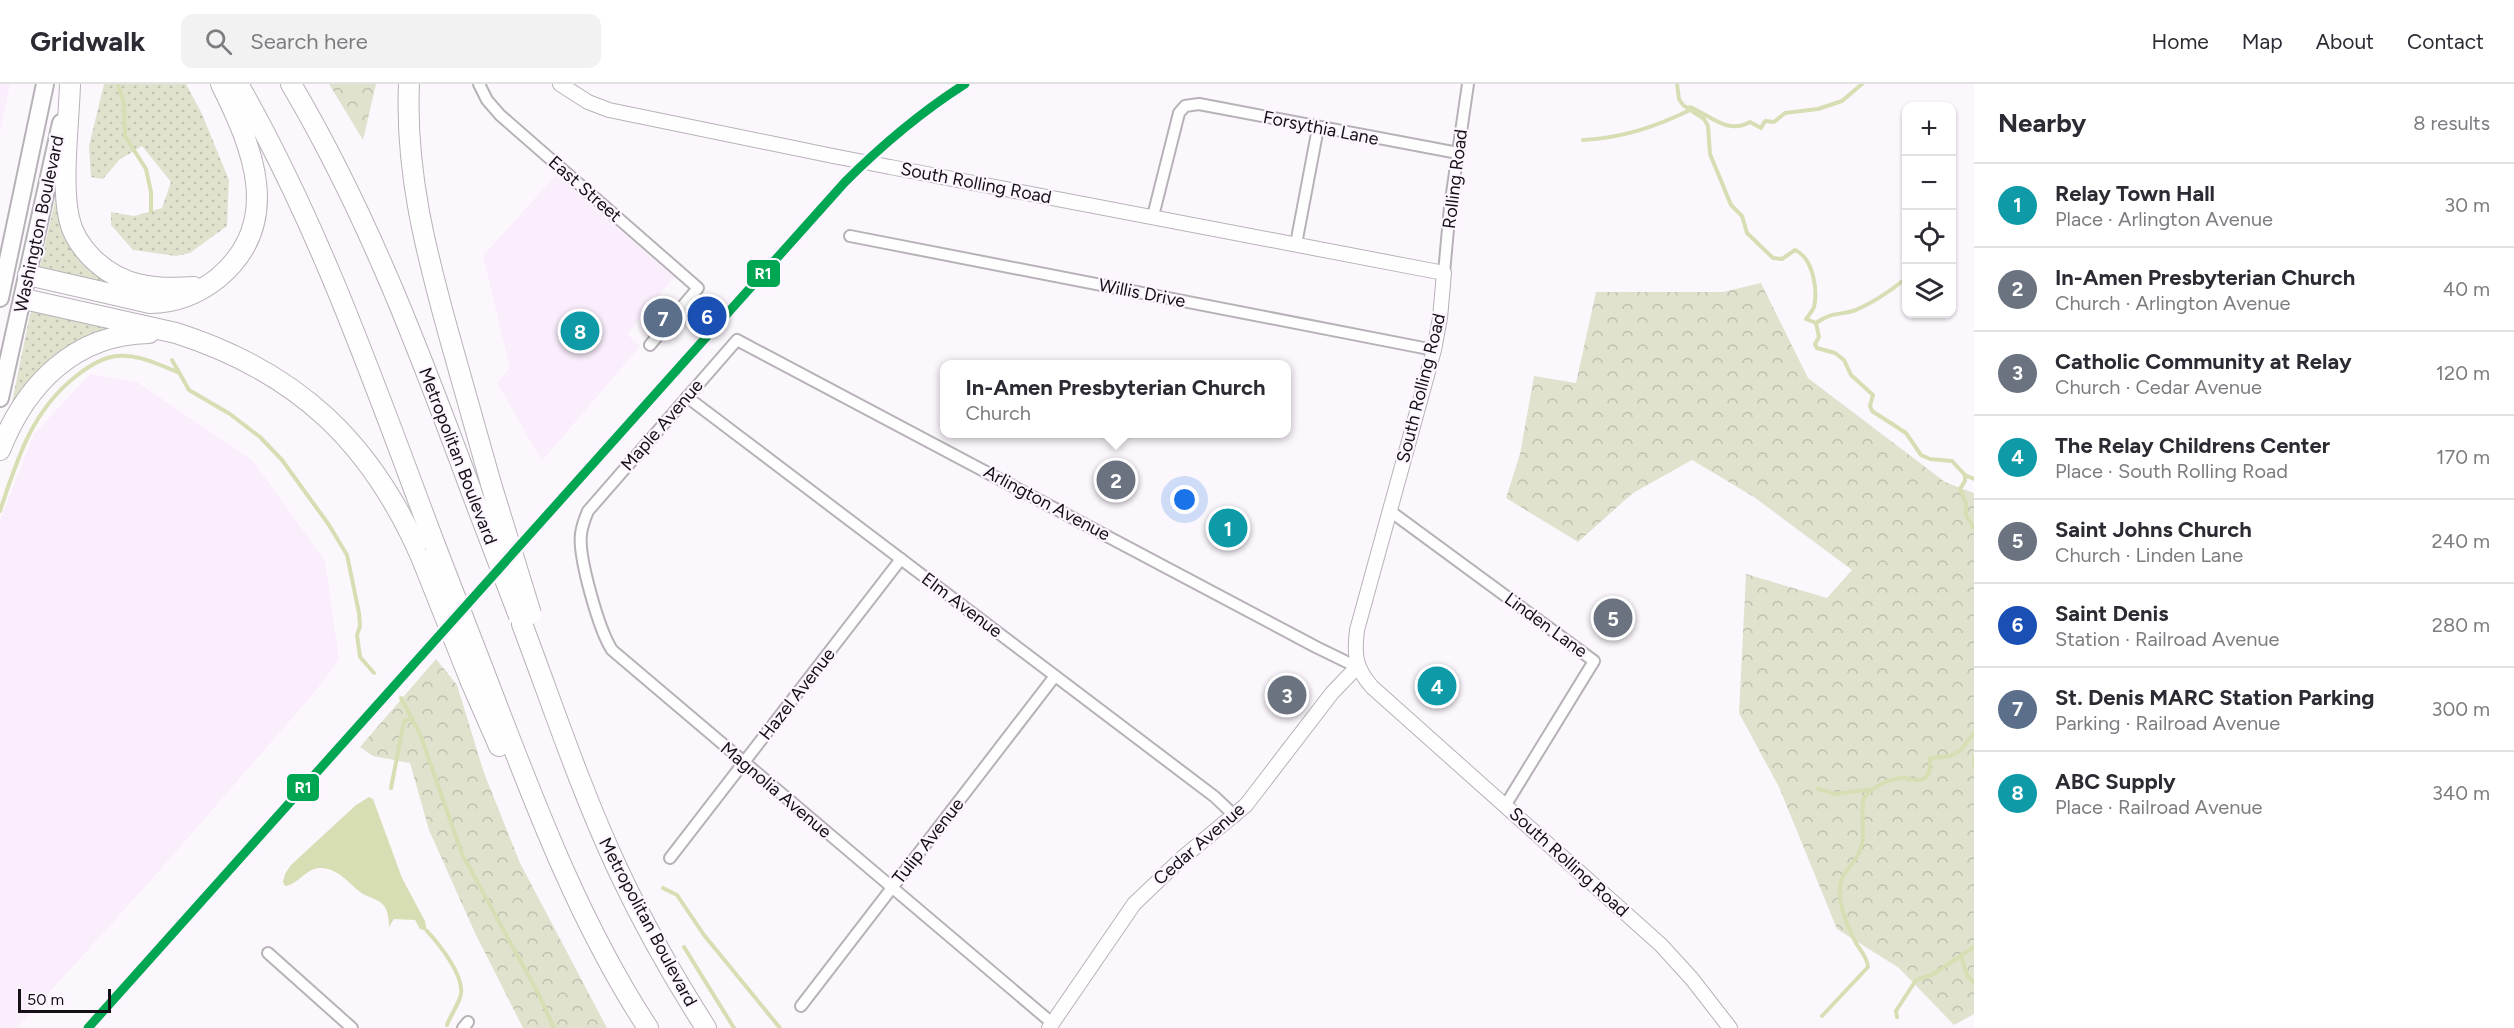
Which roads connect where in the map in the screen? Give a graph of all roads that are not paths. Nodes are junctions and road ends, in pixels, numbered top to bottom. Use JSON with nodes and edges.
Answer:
{"nodes":[{"id":1,"x":45,"y":84,"type":"edge"},
{"id":2,"x":70,"y":84,"type":"edge"},
{"id":3,"x":221,"y":84,"type":"edge"},
{"id":4,"x":238,"y":84,"type":"edge"},
{"id":5,"x":291,"y":84,"type":"edge"},
{"id":6,"x":409,"y":84,"type":"edge"},
{"id":7,"x":479,"y":84,"type":"edge"},
{"id":8,"x":560,"y":84,"type":"edge"},
{"id":9,"x":1468,"y":84,"type":"edge"},
{"id":10,"x":1318,"y":128,"type":"junction"},
{"id":11,"x":1458,"y":153,"type":"junction"},
{"id":12,"x":1153,"y":216,"type":"junction"},
{"id":13,"x":850,"y":236,"type":"dead end"},
{"id":14,"x":1296,"y":244,"type":"junction"},
{"id":15,"x":5,"y":270,"type":"junction"},
{"id":16,"x":1444,"y":273,"type":"junction"},
{"id":17,"x":28,"y":275,"type":"junction"},
{"id":18,"x":212,"y":283,"type":"junction"},
{"id":19,"x":1,"y":295,"type":"edge"},
{"id":20,"x":24,"y":299,"type":"junction"},
{"id":21,"x":176,"y":333,"type":"junction"},
{"id":22,"x":737,"y":340,"type":"joint"},
{"id":23,"x":650,"y":345,"type":"dead end"},
{"id":24,"x":1434,"y":350,"type":"junction"},
{"id":25,"x":687,"y":397,"type":"junction"},
{"id":26,"x":0,"y":398,"type":"edge"},
{"id":27,"x":0,"y":450,"type":"edge"},
{"id":28,"x":588,"y":511,"type":"joint"},
{"id":29,"x":1390,"y":511,"type":"junction"},
{"id":30,"x":429,"y":552,"type":"junction"},
{"id":31,"x":901,"y":559,"type":"junction"},
{"id":32,"x":526,"y":619,"type":"junction"},
{"id":33,"x":1357,"y":667,"type":"junction"},
{"id":34,"x":1055,"y":676,"type":"junction"},
{"id":35,"x":744,"y":763,"type":"junction"},
{"id":36,"x":1505,"y":806,"type":"junction"},
{"id":37,"x":1235,"y":816,"type":"junction"},
{"id":38,"x":670,"y":858,"type":"dead end"},
{"id":39,"x":892,"y":888,"type":"junction"},
{"id":40,"x":268,"y":953,"type":"dead end"},
{"id":41,"x":801,"y":1006,"type":"dead end"},
{"id":42,"x":644,"y":1022,"type":"edge"},
{"id":43,"x":1050,"y":1025,"type":"edge"},
{"id":44,"x":352,"y":1028,"type":"edge"},
{"id":45,"x":705,"y":1028,"type":"edge"},
{"id":46,"x":1730,"y":1028,"type":"edge"}],
"edges":[{"from":1,"to":15,"type":"main road","name":"Washington Boulevard"},
{"from":2,"to":17,"type":"main road","name":"Washington Boulevard"},
{"from":2,"to":18,"type":"highway"},
{"from":3,"to":18,"type":"highway"},
{"from":4,"to":30,"type":"highway"},
{"from":5,"to":32,"type":"highway","name":"Metropolitan Boulevard","bridge":true},
{"from":6,"to":32,"type":"highway","bridge":true},
{"from":7,"to":23,"type":"street","name":"East Street"},
{"from":8,"to":12,"type":"street","name":"South Rolling Road","bridge":true},
{"from":9,"to":11,"type":"street","name":"Rolling Road"},
{"from":10,"to":11,"type":"street","name":"Forsythia Lane"},
{"from":10,"to":12,"type":"street","name":"Forsythia Lane"},
{"from":10,"to":14,"type":"street"},
{"from":11,"to":16,"type":"street","name":"Rolling Road"},
{"from":12,"to":14,"type":"street","name":"South Rolling Road"},
{"from":13,"to":24,"type":"street","name":"Willis Drive"},
{"from":14,"to":16,"type":"street","name":"South Rolling Road"},
{"from":15,"to":17,"type":"main road"},
{"from":15,"to":19,"type":"main road","name":"Washington Boulevard"},
{"from":16,"to":24,"type":"street","name":"South Rolling Road"},
{"from":17,"to":18,"type":"highway"},
{"from":17,"to":20,"type":"main road","name":"Washington Boulevard"},
{"from":19,"to":20,"type":"main road"},
{"from":20,"to":21,"type":"highway"},
{"from":20,"to":26,"type":"main road","name":"Washington Boulevard"},
{"from":21,"to":27,"type":"highway"},
{"from":21,"to":30,"type":"highway"},
{"from":22,"to":25,"type":"street","name":"Maple Avenue"},
{"from":22,"to":33,"type":"street","name":"Arlington Avenue"},
{"from":24,"to":29,"type":"street","name":"South Rolling Road"},
{"from":25,"to":28,"type":"street","name":"Maple Avenue"},
{"from":25,"to":31,"type":"street","name":"Elm Avenue"},
{"from":28,"to":35,"type":"street","name":"Magnolia Avenue"},
{"from":29,"to":33,"type":"street","name":"South Rolling Road"},
{"from":29,"to":36,"type":"street","name":"Linden Lane"},
{"from":30,"to":42,"type":"highway","bridge":true},
{"from":31,"to":34,"type":"street","name":"Elm Avenue"},
{"from":31,"to":35,"type":"street","name":"Hazel Avenue"},
{"from":32,"to":45,"type":"highway","name":"Metropolitan Boulevard"},
{"from":33,"to":36,"type":"street","name":"South Rolling Road"},
{"from":33,"to":37,"type":"street","name":"Cedar Avenue"},
{"from":34,"to":37,"type":"street","name":"Elm Avenue"},
{"from":34,"to":39,"type":"street","name":"Tulip Avenue"},
{"from":35,"to":38,"type":"street","name":"Hazel Avenue"},
{"from":35,"to":39,"type":"street","name":"Magnolia Avenue"},
{"from":36,"to":46,"type":"street","name":"South Rolling Road"},
{"from":37,"to":43,"type":"street","name":"Cedar Avenue"},
{"from":39,"to":41,"type":"street","name":"Tulip Avenue"},
{"from":39,"to":43,"type":"street","name":"Magnolia Avenue"},
{"from":40,"to":44,"type":"street"}]}
